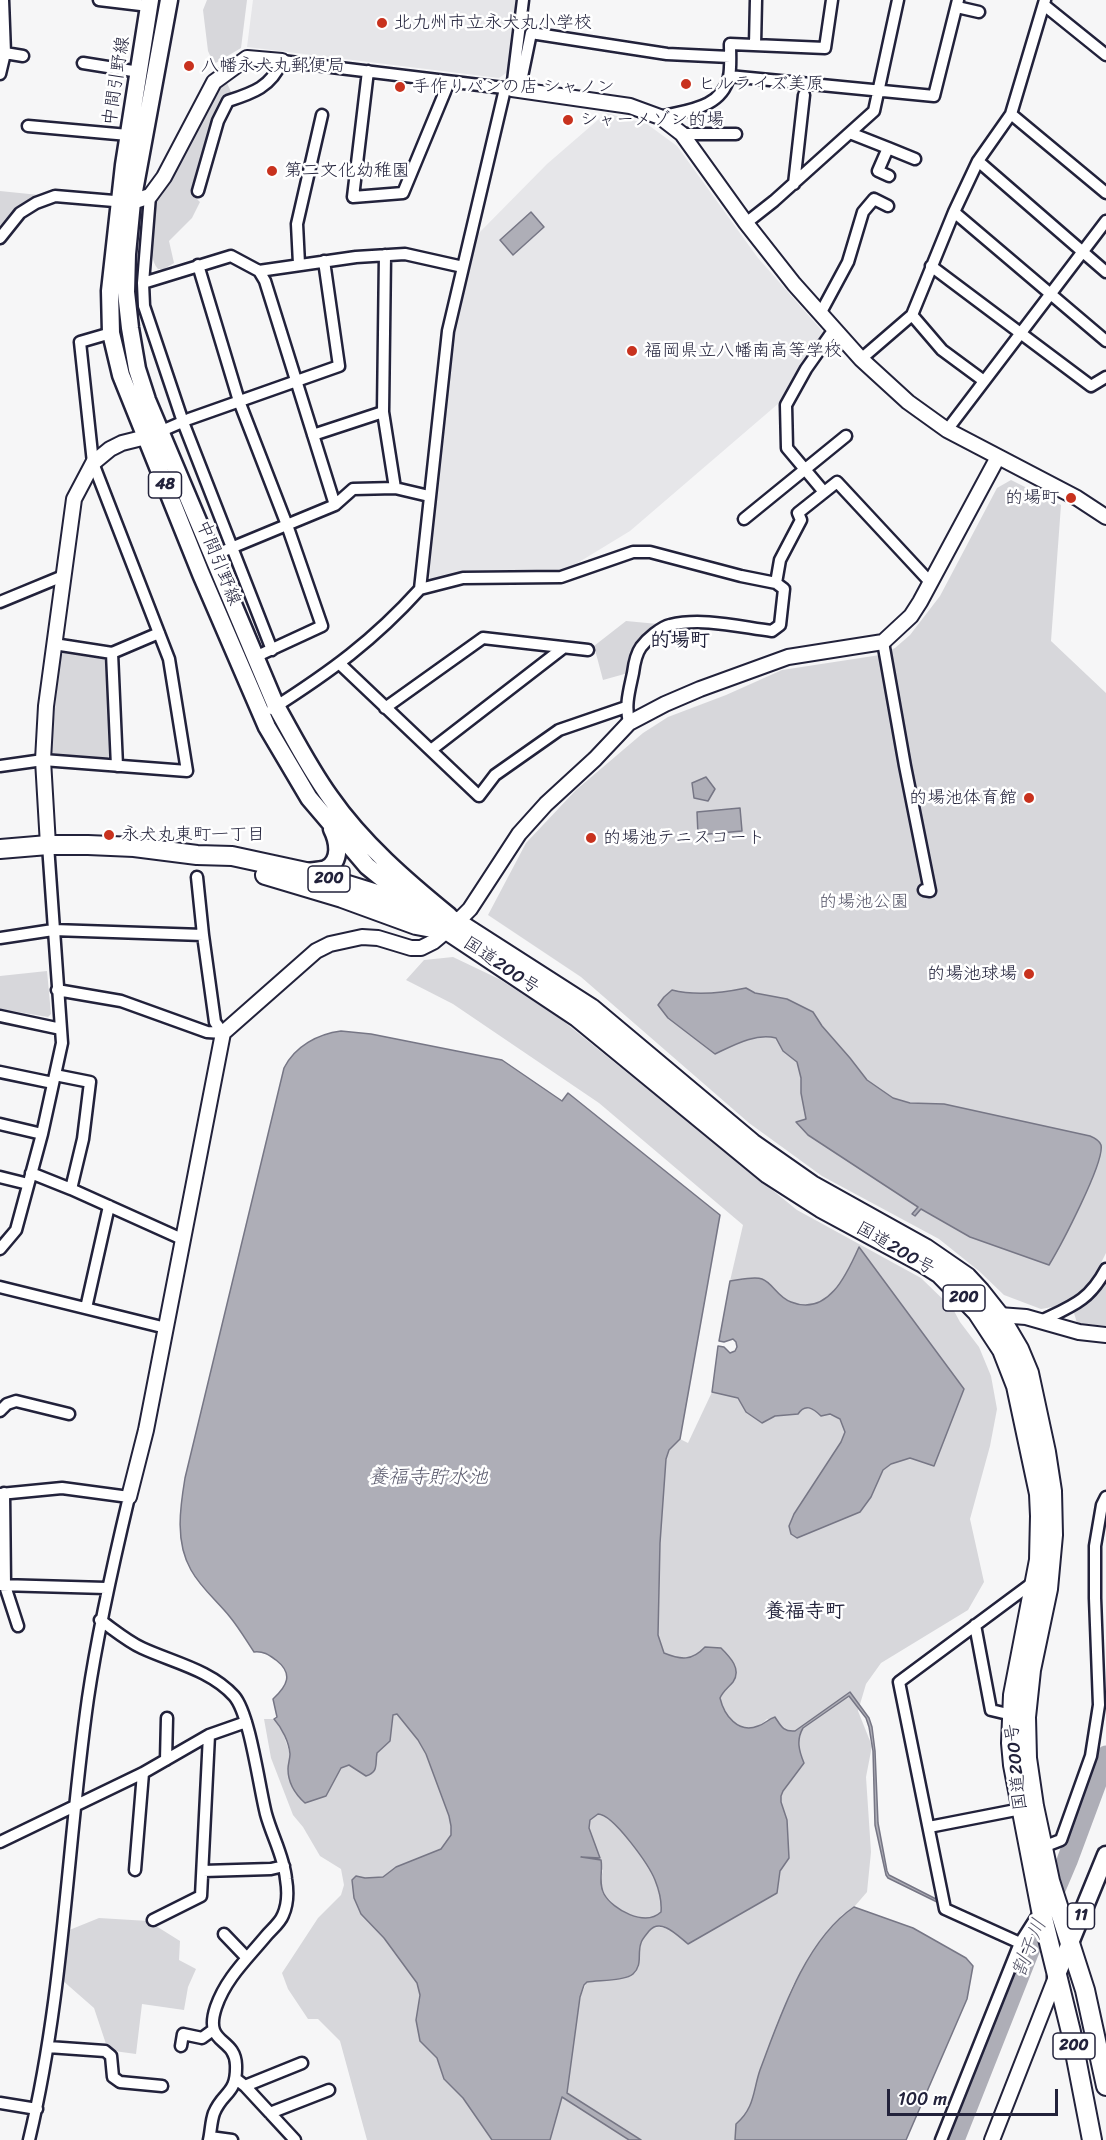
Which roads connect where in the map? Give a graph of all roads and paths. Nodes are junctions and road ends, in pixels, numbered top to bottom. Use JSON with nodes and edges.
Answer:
{"nodes":[{"id":1,"x":3,"y":0,"type":"edge"},
{"id":2,"x":99,"y":0,"type":"edge"},
{"id":3,"x":169,"y":0,"type":"edge"},
{"id":4,"x":523,"y":0,"type":"edge"},
{"id":5,"x":756,"y":0,"type":"edge"},
{"id":6,"x":832,"y":0,"type":"edge"},
{"id":7,"x":898,"y":0,"type":"edge"},
{"id":8,"x":1044,"y":2,"type":"edge"},
{"id":9,"x":150,"y":3,"type":"edge"},
{"id":10,"x":958,"y":4,"type":"edge"},
{"id":11,"x":979,"y":12,"type":"dead end"},
{"id":12,"x":755,"y":45,"type":"junction"},
{"id":13,"x":5,"y":53,"type":"junction"},
{"id":14,"x":1106,"y":55,"type":"edge"},
{"id":15,"x":23,"y":56,"type":"dead end"},
{"id":16,"x":729,"y":57,"type":"junction"},
{"id":17,"x":282,"y":61,"type":"junction"},
{"id":18,"x":83,"y":63,"type":"dead end"},
{"id":19,"x":368,"y":71,"type":"junction"},
{"id":20,"x":139,"y":72,"type":"junction"},
{"id":21,"x":0,"y":74,"type":"edge"},
{"id":22,"x":729,"y":76,"type":"junction"},
{"id":23,"x":449,"y":82,"type":"junction"},
{"id":24,"x":512,"y":90,"type":"junction"},
{"id":25,"x":878,"y":92,"type":"junction"},
{"id":26,"x":804,"y":95,"type":"dead end"},
{"id":27,"x":1011,"y":114,"type":"junction"},
{"id":28,"x":322,"y":116,"type":"dead end"},
{"id":29,"x":660,"y":117,"type":"junction"},
{"id":30,"x":28,"y":126,"type":"dead end"},
{"id":31,"x":850,"y":133,"type":"junction"},
{"id":32,"x":682,"y":134,"type":"junction"},
{"id":33,"x":736,"y":134,"type":"dead end"},
{"id":34,"x":128,"y":135,"type":"junction"},
{"id":35,"x":888,"y":148,"type":"junction"},
{"id":36,"x":915,"y":159,"type":"dead end"},
{"id":37,"x":978,"y":161,"type":"junction"},
{"id":38,"x":889,"y":176,"type":"dead end"},
{"id":39,"x":794,"y":184,"type":"junction"},
{"id":40,"x":198,"y":191,"type":"dead end"},
{"id":41,"x":1106,"y":193,"type":"edge"},
{"id":42,"x":150,"y":196,"type":"junction"},
{"id":43,"x":125,"y":202,"type":"junction"},
{"id":44,"x":888,"y":206,"type":"dead end"},
{"id":45,"x":954,"y":212,"type":"junction"},
{"id":46,"x":1106,"y":220,"type":"edge"},
{"id":47,"x":746,"y":223,"type":"junction"},
{"id":48,"x":0,"y":238,"type":"edge"},
{"id":49,"x":1082,"y":252,"type":"junction"},
{"id":50,"x":385,"y":255,"type":"junction"},
{"id":51,"x":324,"y":261,"type":"junction"},
{"id":52,"x":299,"y":264,"type":"junction"},
{"id":53,"x":198,"y":265,"type":"junction"},
{"id":54,"x":931,"y":266,"type":"junction"},
{"id":55,"x":463,"y":267,"type":"junction"},
{"id":56,"x":259,"y":271,"type":"junction"},
{"id":57,"x":1106,"y":272,"type":"edge"},
{"id":58,"x":143,"y":284,"type":"junction"},
{"id":59,"x":1051,"y":295,"type":"junction"},
{"id":60,"x":820,"y":314,"type":"junction"},
{"id":61,"x":912,"y":315,"type":"junction"},
{"id":62,"x":836,"y":331,"type":"junction"},
{"id":63,"x":111,"y":333,"type":"junction"},
{"id":64,"x":1020,"y":334,"type":"junction"},
{"id":65,"x":1106,"y":341,"type":"edge"},
{"id":66,"x":861,"y":359,"type":"junction"},
{"id":67,"x":1106,"y":377,"type":"edge"},
{"id":68,"x":295,"y":381,"type":"junction"},
{"id":69,"x":984,"y":381,"type":"junction"},
{"id":70,"x":239,"y":401,"type":"junction"},
{"id":71,"x":383,"y":412,"type":"junction"},
{"id":72,"x":183,"y":422,"type":"junction"},
{"id":73,"x":947,"y":430,"type":"junction"},
{"id":74,"x":153,"y":434,"type":"junction"},
{"id":75,"x":312,"y":435,"type":"junction"},
{"id":76,"x":846,"y":435,"type":"dead end"},
{"id":77,"x":998,"y":457,"type":"junction"},
{"id":78,"x":93,"y":463,"type":"junction"},
{"id":79,"x":804,"y":470,"type":"junction"},
{"id":80,"x":395,"y":488,"type":"junction"},
{"id":81,"x":824,"y":492,"type":"junction"},
{"id":82,"x":429,"y":496,"type":"junction"},
{"id":83,"x":335,"y":506,"type":"junction"},
{"id":84,"x":1106,"y":517,"type":"edge"},
{"id":85,"x":744,"y":519,"type":"dead end"},
{"id":86,"x":287,"y":525,"type":"junction"},
{"id":87,"x":231,"y":548,"type":"junction"},
{"id":88,"x":214,"y":555,"type":"junction"},
{"id":89,"x":63,"y":576,"type":"junction"},
{"id":90,"x":776,"y":582,"type":"junction"},
{"id":91,"x":931,"y":583,"type":"junction"},
{"id":92,"x":420,"y":589,"type":"junction"},
{"id":93,"x":0,"y":602,"type":"edge"},
{"id":94,"x":159,"y":633,"type":"junction"},
{"id":95,"x":883,"y":642,"type":"junction"},
{"id":96,"x":54,"y":644,"type":"junction"},
{"id":97,"x":563,"y":648,"type":"junction"},
{"id":98,"x":272,"y":650,"type":"junction"},
{"id":99,"x":588,"y":650,"type":"dead end"},
{"id":100,"x":112,"y":653,"type":"junction"},
{"id":101,"x":255,"y":657,"type":"junction"},
{"id":102,"x":340,"y":664,"type":"junction"},
{"id":103,"x":276,"y":706,"type":"junction"},
{"id":104,"x":626,"y":707,"type":"junction"},
{"id":105,"x":385,"y":708,"type":"junction"},
{"id":106,"x":261,"y":716,"type":"junction"},
{"id":107,"x":629,"y":723,"type":"junction"},
{"id":108,"x":431,"y":750,"type":"junction"},
{"id":109,"x":43,"y":760,"type":"junction"},
{"id":110,"x":0,"y":766,"type":"edge"},
{"id":111,"x":117,"y":766,"type":"junction"},
{"id":112,"x":330,"y":824,"type":"junction"},
{"id":113,"x":48,"y":845,"type":"junction"},
{"id":114,"x":0,"y":849,"type":"edge"},
{"id":115,"x":197,"y":855,"type":"junction"},
{"id":116,"x":306,"y":872,"type":"junction"},
{"id":117,"x":197,"y":877,"type":"dead end"},
{"id":118,"x":924,"y":890,"type":"dead end"},
{"id":119,"x":416,"y":906,"type":"junction"},
{"id":120,"x":452,"y":926,"type":"junction"},
{"id":121,"x":53,"y":930,"type":"junction"},
{"id":122,"x":203,"y":935,"type":"junction"},
{"id":123,"x":0,"y":938,"type":"edge"},
{"id":124,"x":57,"y":990,"type":"junction"},
{"id":125,"x":0,"y":1016,"type":"edge"},
{"id":126,"x":61,"y":1029,"type":"junction"},
{"id":127,"x":223,"y":1033,"type":"junction"},
{"id":128,"x":0,"y":1072,"type":"edge"},
{"id":129,"x":54,"y":1079,"type":"junction"},
{"id":130,"x":0,"y":1124,"type":"edge"},
{"id":131,"x":42,"y":1134,"type":"junction"},
{"id":132,"x":0,"y":1177,"type":"edge"},
{"id":133,"x":29,"y":1179,"type":"junction"},
{"id":134,"x":71,"y":1190,"type":"junction"},
{"id":135,"x":110,"y":1206,"type":"junction"},
{"id":136,"x":4,"y":1235,"type":"edge"},
{"id":137,"x":182,"y":1239,"type":"junction"},
{"id":138,"x":0,"y":1249,"type":"edge"},
{"id":139,"x":1106,"y":1269,"type":"edge"},
{"id":140,"x":0,"y":1287,"type":"edge"},
{"id":141,"x":86,"y":1308,"type":"junction"},
{"id":142,"x":993,"y":1320,"type":"junction"},
{"id":143,"x":1041,"y":1322,"type":"junction"},
{"id":144,"x":166,"y":1328,"type":"junction"},
{"id":145,"x":1106,"y":1335,"type":"edge"},
{"id":146,"x":0,"y":1411,"type":"edge"},
{"id":147,"x":69,"y":1414,"type":"dead end"},
{"id":148,"x":2,"y":1494,"type":"edge"},
{"id":149,"x":129,"y":1497,"type":"junction"},
{"id":150,"x":1106,"y":1497,"type":"edge"},
{"id":151,"x":1036,"y":1580,"type":"junction"},
{"id":152,"x":2,"y":1585,"type":"edge"},
{"id":153,"x":106,"y":1588,"type":"junction"},
{"id":154,"x":100,"y":1620,"type":"junction"},
{"id":155,"x":975,"y":1625,"type":"junction"},
{"id":156,"x":18,"y":1626,"type":"dead end"},
{"id":157,"x":1012,"y":1715,"type":"junction"},
{"id":158,"x":167,"y":1718,"type":"dead end"},
{"id":159,"x":246,"y":1722,"type":"junction"},
{"id":160,"x":209,"y":1735,"type":"junction"},
{"id":161,"x":166,"y":1760,"type":"junction"},
{"id":162,"x":143,"y":1773,"type":"junction"},
{"id":163,"x":76,"y":1807,"type":"junction"},
{"id":164,"x":1021,"y":1809,"type":"junction"},
{"id":165,"x":929,"y":1827,"type":"junction"},
{"id":166,"x":0,"y":1842,"type":"edge"},
{"id":167,"x":1043,"y":1847,"type":"junction"},
{"id":168,"x":1106,"y":1855,"type":"edge"},
{"id":169,"x":284,"y":1866,"type":"junction"},
{"id":170,"x":135,"y":1870,"type":"dead end"},
{"id":171,"x":203,"y":1871,"type":"junction"},
{"id":172,"x":1101,"y":1882,"type":"edge"},
{"id":173,"x":1041,"y":1910,"type":"junction"},
{"id":174,"x":153,"y":1920,"type":"dead end"},
{"id":175,"x":224,"y":1934,"type":"dead end"},
{"id":176,"x":1067,"y":1935,"type":"junction"},
{"id":177,"x":1020,"y":1943,"type":"junction"},
{"id":178,"x":247,"y":1958,"type":"junction"},
{"id":179,"x":1056,"y":1977,"type":"junction"},
{"id":180,"x":213,"y":2030,"type":"junction"},
{"id":181,"x":181,"y":2046,"type":"dead end"},
{"id":182,"x":48,"y":2047,"type":"junction"},
{"id":183,"x":302,"y":2063,"type":"dead end"},
{"id":184,"x":240,"y":2082,"type":"junction"},
{"id":185,"x":162,"y":2086,"type":"dead end"},
{"id":186,"x":1106,"y":2086,"type":"edge"},
{"id":187,"x":329,"y":2090,"type":"dead end"},
{"id":188,"x":0,"y":2103,"type":"edge"},
{"id":189,"x":37,"y":2109,"type":"junction"},
{"id":190,"x":270,"y":2113,"type":"junction"},
{"id":191,"x":210,"y":2139,"type":"edge"},
{"id":192,"x":29,"y":2140,"type":"edge"},
{"id":193,"x":232,"y":2140,"type":"edge"},
{"id":194,"x":296,"y":2140,"type":"edge"},
{"id":195,"x":941,"y":2140,"type":"edge"},
{"id":196,"x":992,"y":2140,"type":"edge"},
{"id":197,"x":1092,"y":2140,"type":"edge"}],
"edges":[{"from":1,"to":13,"type":"street"},
{"from":2,"to":9,"type":"street"},
{"from":3,"to":43,"type":"main road","name":"中間引野線","number":"48"},
{"from":4,"to":24,"type":"street"},
{"from":5,"to":12,"type":"street"},
{"from":6,"to":12,"type":"street"},
{"from":7,"to":25,"type":"street"},
{"from":8,"to":14,"type":"street"},
{"from":8,"to":27,"type":"street"},
{"from":9,"to":20,"type":"main road","name":"中間引野線","number":"48"},
{"from":10,"to":11,"type":"street"},
{"from":10,"to":25,"type":"street"},
{"from":12,"to":16,"type":"street"},
{"from":13,"to":15,"type":"street"},
{"from":13,"to":21,"type":"street"},
{"from":16,"to":22,"type":"street"},
{"from":16,"to":24,"type":"street"},
{"from":17,"to":19,"type":"street"},
{"from":17,"to":40,"type":"street"},
{"from":17,"to":42,"type":"street"},
{"from":18,"to":20,"type":"street"},
{"from":19,"to":23,"type":"street"},
{"from":19,"to":23,"type":"street"},
{"from":20,"to":34,"type":"main road","name":"中間引野線","number":"48"},
{"from":22,"to":25,"type":"street"},
{"from":22,"to":29,"type":"street"},
{"from":23,"to":24,"type":"street"},
{"from":24,"to":29,"type":"street"},
{"from":24,"to":55,"type":"street"},
{"from":25,"to":31,"type":"street"},
{"from":26,"to":39,"type":"street"},
{"from":27,"to":37,"type":"street"},
{"from":27,"to":41,"type":"street"},
{"from":28,"to":52,"type":"street"},
{"from":29,"to":32,"type":"street"},
{"from":30,"to":34,"type":"street"},
{"from":31,"to":35,"type":"street"},
{"from":31,"to":39,"type":"street"},
{"from":32,"to":33,"type":"street"},
{"from":32,"to":47,"type":"street"},
{"from":34,"to":43,"type":"main road","name":"中間引野線","number":"48"},
{"from":35,"to":36,"type":"street"},
{"from":35,"to":38,"type":"street"},
{"from":37,"to":45,"type":"street"},
{"from":37,"to":49,"type":"street"},
{"from":39,"to":47,"type":"street"},
{"from":42,"to":43,"type":"street"},
{"from":42,"to":58,"type":"street"},
{"from":43,"to":48,"type":"street"},
{"from":43,"to":63,"type":"main road","name":"中間引野線","number":"48"},
{"from":43,"to":74,"type":"main road","name":"中間引野線","number":"48"},
{"from":44,"to":60,"type":"street"},
{"from":45,"to":54,"type":"street"},
{"from":45,"to":59,"type":"street"},
{"from":46,"to":49,"type":"street"},
{"from":47,"to":60,"type":"street"},
{"from":49,"to":57,"type":"street"},
{"from":49,"to":59,"type":"street"},
{"from":50,"to":51,"type":"street"},
{"from":50,"to":55,"type":"street"},
{"from":50,"to":71,"type":"street"},
{"from":51,"to":52,"type":"street"},
{"from":51,"to":68,"type":"street"},
{"from":52,"to":56,"type":"street"},
{"from":53,"to":56,"type":"street"},
{"from":53,"to":58,"type":"street"},
{"from":53,"to":70,"type":"street"},
{"from":54,"to":61,"type":"street"},
{"from":54,"to":64,"type":"street"},
{"from":55,"to":82,"type":"street"},
{"from":56,"to":68,"type":"street"},
{"from":58,"to":72,"type":"street"},
{"from":59,"to":64,"type":"street"},
{"from":59,"to":65,"type":"street"},
{"from":60,"to":62,"type":"street"},
{"from":61,"to":66,"type":"street"},
{"from":61,"to":69,"type":"street"},
{"from":62,"to":66,"type":"street"},
{"from":62,"to":79,"type":"street"},
{"from":63,"to":74,"type":"main road","name":"中間引野線","number":"48"},
{"from":63,"to":78,"type":"street"},
{"from":64,"to":67,"type":"street"},
{"from":64,"to":69,"type":"street"},
{"from":66,"to":73,"type":"street"},
{"from":68,"to":70,"type":"street"},
{"from":68,"to":75,"type":"street"},
{"from":69,"to":73,"type":"street"},
{"from":70,"to":72,"type":"street"},
{"from":70,"to":86,"type":"street"},
{"from":71,"to":75,"type":"street"},
{"from":71,"to":80,"type":"street"},
{"from":72,"to":74,"type":"street"},
{"from":72,"to":87,"type":"street"},
{"from":73,"to":77,"type":"street"},
{"from":74,"to":78,"type":"street"},
{"from":74,"to":88,"type":"main road","name":"中間引野線","number":"48"},
{"from":74,"to":106,"type":"main road","name":"中間引野線","number":"48"},
{"from":75,"to":83,"type":"street"},
{"from":76,"to":79,"type":"street"},
{"from":77,"to":84,"type":"street"},
{"from":77,"to":91,"type":"street"},
{"from":78,"to":89,"type":"street"},
{"from":78,"to":94,"type":"street"},
{"from":79,"to":81,"type":"street"},
{"from":79,"to":85,"type":"street"},
{"from":80,"to":82,"type":"street"},
{"from":80,"to":83,"type":"street"},
{"from":81,"to":90,"type":"street"},
{"from":81,"to":91,"type":"street"},
{"from":82,"to":92,"type":"street"},
{"from":83,"to":86,"type":"street"},
{"from":86,"to":87,"type":"street"},
{"from":86,"to":98,"type":"street"},
{"from":87,"to":88,"type":"street"},
{"from":87,"to":98,"type":"street"},
{"from":88,"to":101,"type":"main road","name":"中間引野線","number":"48"},
{"from":89,"to":93,"type":"street"},
{"from":89,"to":96,"type":"street"},
{"from":90,"to":92,"type":"street"},
{"from":90,"to":104,"type":"street"},
{"from":91,"to":95,"type":"street"},
{"from":92,"to":102,"type":"street"},
{"from":94,"to":100,"type":"street"},
{"from":94,"to":111,"type":"street"},
{"from":95,"to":107,"type":"street"},
{"from":95,"to":118,"type":"street"},
{"from":96,"to":100,"type":"street"},
{"from":96,"to":109,"type":"street"},
{"from":97,"to":99,"type":"street"},
{"from":97,"to":105,"type":"street"},
{"from":97,"to":108,"type":"street"},
{"from":98,"to":101,"type":"street"},
{"from":100,"to":111,"type":"street"},
{"from":101,"to":103,"type":"main road","name":"中間引野線","number":"48"},
{"from":102,"to":103,"type":"street"},
{"from":102,"to":105,"type":"street"},
{"from":103,"to":106,"type":"street"},
{"from":103,"to":120,"type":"main road","name":"中間引野線","number":"48"},
{"from":104,"to":107,"type":"street"},
{"from":104,"to":108,"type":"street"},
{"from":105,"to":108,"type":"street"},
{"from":106,"to":112,"type":"main road","name":"中間引野線","number":"48"},
{"from":107,"to":120,"type":"street"},
{"from":109,"to":110,"type":"street"},
{"from":109,"to":111,"type":"street"},
{"from":109,"to":113,"type":"street"},
{"from":112,"to":116,"type":"main road"},
{"from":112,"to":119,"type":"main road","name":"中間引野線","number":"48"},
{"from":113,"to":114,"type":"highway","name":"国道200号","number":"200"},
{"from":113,"to":115,"type":"highway","name":"国道200号","number":"200"},
{"from":113,"to":121,"type":"street"},
{"from":115,"to":116,"type":"highway","name":"国道200号","number":"200"},
{"from":115,"to":120,"type":"highway","name":"国道200号","number":"200"},
{"from":116,"to":119,"type":"highway","name":"国道200号","number":"200"},
{"from":117,"to":122,"type":"street"},
{"from":119,"to":120,"type":"highway","name":"国道200号","number":"200"},
{"from":120,"to":127,"type":"street"},
{"from":120,"to":142,"type":"highway","name":"国道200号","number":"200"},
{"from":121,"to":122,"type":"street"},
{"from":121,"to":123,"type":"street"},
{"from":121,"to":124,"type":"street"},
{"from":122,"to":127,"type":"street"},
{"from":124,"to":126,"type":"street"},
{"from":124,"to":127,"type":"street"},
{"from":125,"to":126,"type":"street"},
{"from":126,"to":129,"type":"street"},
{"from":127,"to":137,"type":"street"},
{"from":128,"to":129,"type":"street"},
{"from":129,"to":131,"type":"street"},
{"from":129,"to":134,"type":"street"},
{"from":130,"to":131,"type":"street"},
{"from":131,"to":133,"type":"street"},
{"from":132,"to":133,"type":"street"},
{"from":133,"to":134,"type":"street"},
{"from":133,"to":136,"type":"street"},
{"from":134,"to":135,"type":"street"},
{"from":135,"to":137,"type":"street"},
{"from":135,"to":141,"type":"street"},
{"from":136,"to":138,"type":"street"},
{"from":137,"to":144,"type":"street"},
{"from":139,"to":143,"type":"street"},
{"from":140,"to":141,"type":"street"},
{"from":141,"to":144,"type":"street"},
{"from":142,"to":143,"type":"street"},
{"from":142,"to":151,"type":"highway","name":"国道200号","number":"200"},
{"from":142,"to":167,"type":"highway","name":"国道200号","number":"200"},
{"from":143,"to":145,"type":"street"},
{"from":144,"to":149,"type":"street"},
{"from":146,"to":147,"type":"street"},
{"from":148,"to":149,"type":"street"},
{"from":148,"to":152,"type":"street"},
{"from":149,"to":153,"type":"street"},
{"from":150,"to":167,"type":"street"},
{"from":151,"to":155,"type":"street"},
{"from":151,"to":157,"type":"highway","name":"国道200号","number":"200"},
{"from":152,"to":153,"type":"street"},
{"from":152,"to":156,"type":"street"},
{"from":153,"to":154,"type":"street"},
{"from":154,"to":159,"type":"street"},
{"from":154,"to":163,"type":"street"},
{"from":155,"to":157,"type":"street"},
{"from":155,"to":165,"type":"street"},
{"from":157,"to":164,"type":"highway","name":"国道200号","number":"200"},
{"from":158,"to":161,"type":"street"},
{"from":159,"to":160,"type":"street"},
{"from":159,"to":169,"type":"street"},
{"from":160,"to":161,"type":"street"},
{"from":160,"to":171,"type":"street"},
{"from":161,"to":162,"type":"street"},
{"from":162,"to":163,"type":"street"},
{"from":162,"to":170,"type":"street"},
{"from":163,"to":166,"type":"street"},
{"from":163,"to":182,"type":"street"},
{"from":164,"to":165,"type":"street"},
{"from":164,"to":173,"type":"highway","name":"国道200号","number":"200"},
{"from":165,"to":177,"type":"street"},
{"from":167,"to":176,"type":"highway","name":"国道200号","number":"200"},
{"from":168,"to":172,"type":"main road","number":"11"},
{"from":169,"to":171,"type":"street"},
{"from":169,"to":178,"type":"street"},
{"from":171,"to":174,"type":"street"},
{"from":172,"to":176,"type":"main road","number":"11"},
{"from":173,"to":177,"type":"street"},
{"from":173,"to":179,"type":"highway","name":"国道200号","number":"200"},
{"from":175,"to":178,"type":"street"},
{"from":176,"to":179,"type":"main road","number":"11"},
{"from":176,"to":186,"type":"highway","name":"国道200号","number":"200"},
{"from":177,"to":195,"type":"street"},
{"from":178,"to":180,"type":"street"},
{"from":179,"to":196,"type":"street"},
{"from":179,"to":197,"type":"highway","name":"国道200号","number":"200"},
{"from":180,"to":181,"type":"street"},
{"from":180,"to":184,"type":"street"},
{"from":182,"to":185,"type":"street"},
{"from":182,"to":189,"type":"street"},
{"from":183,"to":184,"type":"street"},
{"from":184,"to":190,"type":"street"},
{"from":184,"to":191,"type":"street"},
{"from":187,"to":190,"type":"street"},
{"from":188,"to":189,"type":"street"},
{"from":189,"to":192,"type":"street"},
{"from":190,"to":194,"type":"street"},
{"from":191,"to":193,"type":"street"}]}
